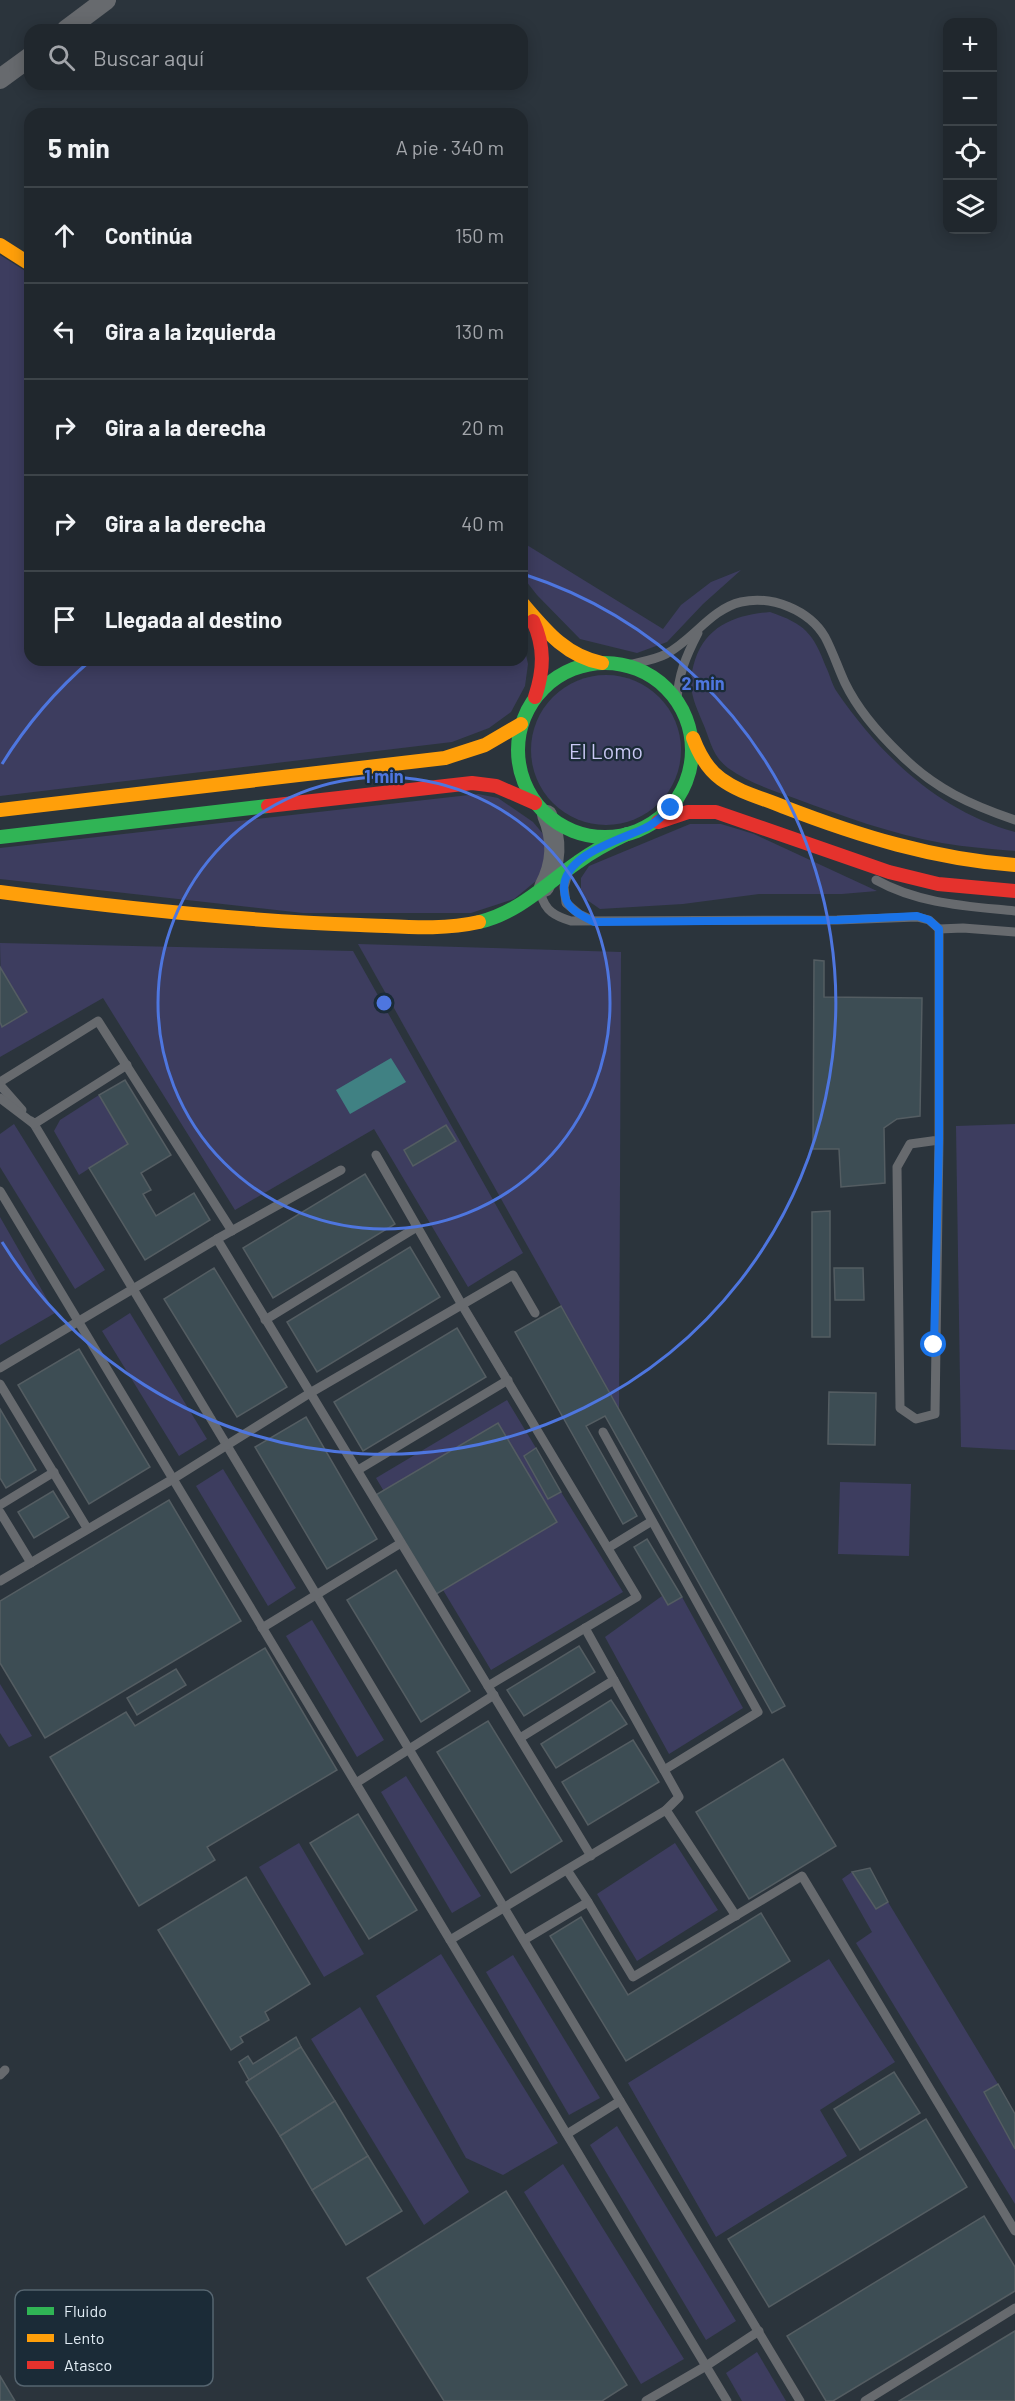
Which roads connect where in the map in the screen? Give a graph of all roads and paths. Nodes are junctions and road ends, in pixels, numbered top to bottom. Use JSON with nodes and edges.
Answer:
{"nodes":[{"id":1,"x":106,"y":0,"type":"edge"},
{"id":2,"x":74,"y":24,"type":"edge"},
{"id":3,"x":24,"y":61,"type":"edge"},
{"id":4,"x":0,"y":79,"type":"edge"},
{"id":5,"x":0,"y":246,"type":"edge"},
{"id":6,"x":24,"y":260,"type":"edge"},
{"id":7,"x":528,"y":609,"type":"edge"},
{"id":8,"x":528,"y":612,"type":"edge"},
{"id":9,"x":700,"y":630,"type":"junction"},
{"id":10,"x":603,"y":663,"type":"junction"},
{"id":11,"x":627,"y":665,"type":"junction"},
{"id":12,"x":535,"y":697,"type":"junction"},
{"id":13,"x":677,"y":701,"type":"junction"},
{"id":14,"x":521,"y":724,"type":"junction"},
{"id":15,"x":691,"y":733,"type":"junction"},
{"id":16,"x":541,"y":809,"type":"junction"},
{"id":17,"x":0,"y":810,"type":"edge"},
{"id":18,"x":1015,"y":820,"type":"edge"},
{"id":19,"x":646,"y":828,"type":"junction"},
{"id":20,"x":627,"y":834,"type":"junction"},
{"id":21,"x":0,"y":837,"type":"edge"},
{"id":22,"x":832,"y":854,"type":"junction"},
{"id":23,"x":574,"y":864,"type":"junction"},
{"id":24,"x":1015,"y":865,"type":"edge"},
{"id":25,"x":541,"y":891,"type":"junction"},
{"id":26,"x":1015,"y":891,"type":"edge"},
{"id":27,"x":0,"y":892,"type":"edge"},
{"id":28,"x":1015,"y":911,"type":"edge"},
{"id":29,"x":594,"y":922,"type":"junction"},
{"id":30,"x":939,"y":929,"type":"junction"},
{"id":31,"x":1015,"y":932,"type":"edge"},
{"id":32,"x":127,"y":1065,"type":"junction"},
{"id":33,"x":0,"y":1084,"type":"edge"},
{"id":34,"x":0,"y":1098,"type":"edge"},
{"id":35,"x":34,"y":1124,"type":"junction"},
{"id":36,"x":939,"y":1140,"type":"junction"},
{"id":37,"x":376,"y":1155,"type":"dead end"},
{"id":38,"x":341,"y":1170,"type":"dead end"},
{"id":39,"x":0,"y":1191,"type":"edge"},
{"id":40,"x":417,"y":1227,"type":"junction"},
{"id":41,"x":232,"y":1231,"type":"junction"},
{"id":42,"x":217,"y":1239,"type":"junction"},
{"id":43,"x":133,"y":1288,"type":"junction"},
{"id":44,"x":462,"y":1305,"type":"junction"},
{"id":45,"x":535,"y":1313,"type":"dead end"},
{"id":46,"x":266,"y":1320,"type":"junction"},
{"id":47,"x":78,"y":1322,"type":"junction"},
{"id":48,"x":0,"y":1368,"type":"edge"},
{"id":49,"x":508,"y":1380,"type":"junction"},
{"id":50,"x":0,"y":1384,"type":"edge"},
{"id":51,"x":310,"y":1393,"type":"junction"},
{"id":52,"x":603,"y":1432,"type":"dead end"},
{"id":53,"x":226,"y":1445,"type":"junction"},
{"id":54,"x":358,"y":1470,"type":"junction"},
{"id":55,"x":54,"y":1472,"type":"junction"},
{"id":56,"x":173,"y":1479,"type":"junction"},
{"id":57,"x":0,"y":1505,"type":"edge"},
{"id":58,"x":0,"y":1512,"type":"edge"},
{"id":59,"x":652,"y":1521,"type":"junction"},
{"id":60,"x":87,"y":1528,"type":"junction"},
{"id":61,"x":401,"y":1543,"type":"junction"},
{"id":62,"x":608,"y":1548,"type":"junction"},
{"id":63,"x":31,"y":1563,"type":"junction"},
{"id":64,"x":0,"y":1581,"type":"edge"},
{"id":65,"x":316,"y":1596,"type":"junction"},
{"id":66,"x":262,"y":1628,"type":"junction"},
{"id":67,"x":585,"y":1628,"type":"junction"},
{"id":68,"x":614,"y":1680,"type":"junction"},
{"id":69,"x":488,"y":1686,"type":"junction"},
{"id":70,"x":494,"y":1695,"type":"junction"},
{"id":71,"x":519,"y":1738,"type":"junction"},
{"id":72,"x":409,"y":1749,"type":"junction"},
{"id":73,"x":664,"y":1770,"type":"junction"},
{"id":74,"x":356,"y":1783,"type":"junction"},
{"id":75,"x":666,"y":1810,"type":"junction"},
{"id":76,"x":591,"y":1856,"type":"junction"},
{"id":77,"x":567,"y":1870,"type":"junction"},
{"id":78,"x":588,"y":1902,"type":"junction"},
{"id":79,"x":504,"y":1908,"type":"junction"},
{"id":80,"x":736,"y":1916,"type":"junction"},
{"id":81,"x":450,"y":1940,"type":"junction"},
{"id":82,"x":524,"y":1940,"type":"junction"},
{"id":83,"x":620,"y":2101,"type":"junction"},
{"id":84,"x":567,"y":2134,"type":"junction"},
{"id":85,"x":1015,"y":2231,"type":"edge"},
{"id":86,"x":1015,"y":2308,"type":"edge"},
{"id":87,"x":759,"y":2331,"type":"junction"},
{"id":88,"x":706,"y":2366,"type":"junction"},
{"id":89,"x":646,"y":2401,"type":"edge"},
{"id":90,"x":727,"y":2401,"type":"edge"},
{"id":91,"x":801,"y":2401,"type":"edge"},
{"id":92,"x":865,"y":2401,"type":"edge"}],
"edges":[{"from":1,"to":2,"type":"street"},
{"from":3,"to":4,"type":"street"},
{"from":5,"to":6,"type":"main road"},
{"from":7,"to":10,"type":"main road"},
{"from":8,"to":12,"type":"main road"},
{"from":9,"to":11,"type":"lane"},
{"from":9,"to":13,"type":"lane"},
{"from":9,"to":18,"type":"lane"},
{"from":10,"to":11,"type":"main road"},
{"from":10,"to":12,"type":"main road"},
{"from":11,"to":13,"type":"main road"},
{"from":12,"to":14,"type":"main road"},
{"from":13,"to":15,"type":"main road"},
{"from":14,"to":16,"type":"main road"},
{"from":14,"to":17,"type":"main road"},
{"from":15,"to":19,"type":"main road"},
{"from":15,"to":24,"type":"main road"},
{"from":16,"to":20,"type":"main road"},
{"from":16,"to":21,"type":"main road"},
{"from":16,"to":25,"type":"street"},
{"from":19,"to":20,"type":"main road"},
{"from":19,"to":22,"type":"main road"},
{"from":20,"to":23,"type":"main road"},
{"from":22,"to":26,"type":"main road"},
{"from":22,"to":28,"type":"lane"},
{"from":23,"to":25,"type":"main road"},
{"from":23,"to":29,"type":"lane"},
{"from":25,"to":27,"type":"main road"},
{"from":25,"to":29,"type":"lane"},
{"from":29,"to":30,"type":"lane"},
{"from":30,"to":31,"type":"lane"},
{"from":30,"to":36,"type":"lane"},
{"from":32,"to":33,"type":"lane"},
{"from":32,"to":35,"type":"lane"},
{"from":32,"to":41,"type":"lane"},
{"from":33,"to":35,"type":"lane"},
{"from":34,"to":35,"type":"lane"},
{"from":35,"to":43,"type":"lane"},
{"from":36,"to":36,"type":"lane"},
{"from":37,"to":40,"type":"lane"},
{"from":38,"to":41,"type":"lane"},
{"from":39,"to":47,"type":"lane"},
{"from":40,"to":44,"type":"lane"},
{"from":40,"to":46,"type":"lane"},
{"from":41,"to":42,"type":"lane"},
{"from":42,"to":43,"type":"lane"},
{"from":42,"to":46,"type":"lane"},
{"from":43,"to":47,"type":"lane"},
{"from":43,"to":53,"type":"lane"},
{"from":44,"to":45,"type":"lane"},
{"from":44,"to":49,"type":"lane"},
{"from":44,"to":51,"type":"lane"},
{"from":46,"to":51,"type":"lane"},
{"from":47,"to":48,"type":"lane"},
{"from":47,"to":56,"type":"lane"},
{"from":49,"to":54,"type":"lane"},
{"from":49,"to":62,"type":"lane"},
{"from":50,"to":55,"type":"lane"},
{"from":51,"to":53,"type":"lane"},
{"from":51,"to":54,"type":"lane"},
{"from":52,"to":59,"type":"lane"},
{"from":53,"to":56,"type":"lane"},
{"from":53,"to":65,"type":"lane"},
{"from":54,"to":61,"type":"lane"},
{"from":55,"to":57,"type":"lane"},
{"from":55,"to":60,"type":"lane"},
{"from":56,"to":60,"type":"lane"},
{"from":56,"to":66,"type":"lane"},
{"from":58,"to":63,"type":"lane"},
{"from":59,"to":62,"type":"lane"},
{"from":59,"to":73,"type":"lane"},
{"from":60,"to":63,"type":"lane"},
{"from":61,"to":65,"type":"lane"},
{"from":61,"to":69,"type":"lane"},
{"from":62,"to":67,"type":"lane"},
{"from":63,"to":64,"type":"lane"},
{"from":65,"to":66,"type":"lane"},
{"from":65,"to":72,"type":"lane"},
{"from":66,"to":74,"type":"lane"},
{"from":67,"to":68,"type":"lane"},
{"from":67,"to":69,"type":"lane"},
{"from":68,"to":71,"type":"lane"},
{"from":68,"to":73,"type":"lane"},
{"from":69,"to":70,"type":"lane"},
{"from":70,"to":71,"type":"lane"},
{"from":70,"to":72,"type":"lane"},
{"from":71,"to":76,"type":"lane"},
{"from":72,"to":74,"type":"lane"},
{"from":72,"to":79,"type":"lane"},
{"from":73,"to":75,"type":"lane"},
{"from":74,"to":81,"type":"lane"},
{"from":75,"to":76,"type":"lane"},
{"from":75,"to":80,"type":"lane"},
{"from":76,"to":77,"type":"lane"},
{"from":77,"to":78,"type":"lane"},
{"from":77,"to":79,"type":"lane"},
{"from":78,"to":80,"type":"lane"},
{"from":78,"to":82,"type":"lane"},
{"from":79,"to":81,"type":"lane"},
{"from":79,"to":82,"type":"lane"},
{"from":80,"to":85,"type":"lane"},
{"from":81,"to":84,"type":"lane"},
{"from":82,"to":83,"type":"lane"},
{"from":83,"to":84,"type":"lane"},
{"from":83,"to":87,"type":"lane"},
{"from":84,"to":88,"type":"lane"},
{"from":86,"to":92,"type":"lane"},
{"from":87,"to":88,"type":"lane"},
{"from":87,"to":91,"type":"lane"},
{"from":88,"to":89,"type":"lane"},
{"from":88,"to":90,"type":"lane"}]}
